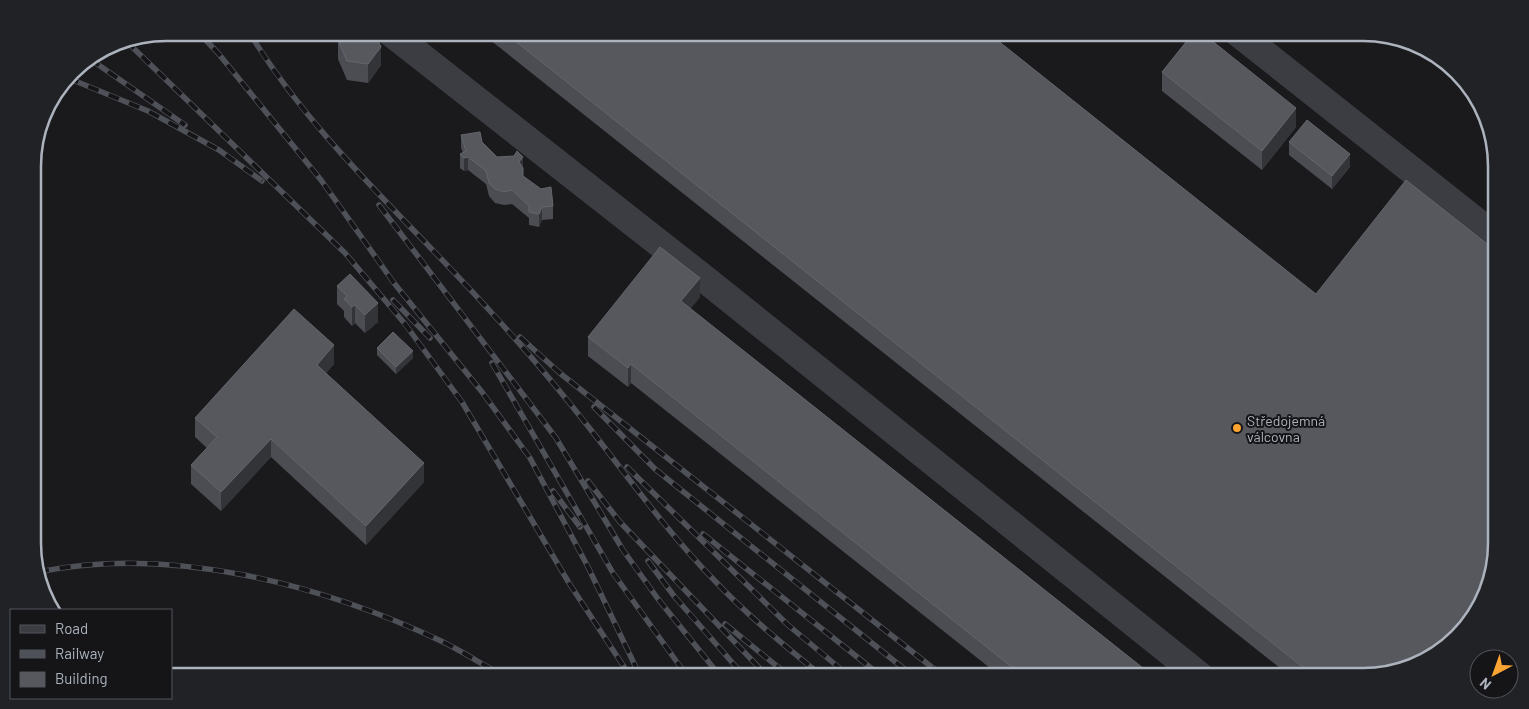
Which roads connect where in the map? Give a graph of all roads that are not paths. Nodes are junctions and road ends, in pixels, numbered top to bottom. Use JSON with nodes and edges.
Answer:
{"nodes":[{"id":1,"x":1249,"y":41,"type":"edge"},
{"id":2,"x":402,"y":42,"type":"edge"},
{"id":3,"x":1488,"y":230,"type":"edge"},
{"id":4,"x":1189,"y":667,"type":"edge"}],
"edges":[{"from":1,"to":3,"type":"lane"},
{"from":2,"to":4,"type":"lane"}]}
